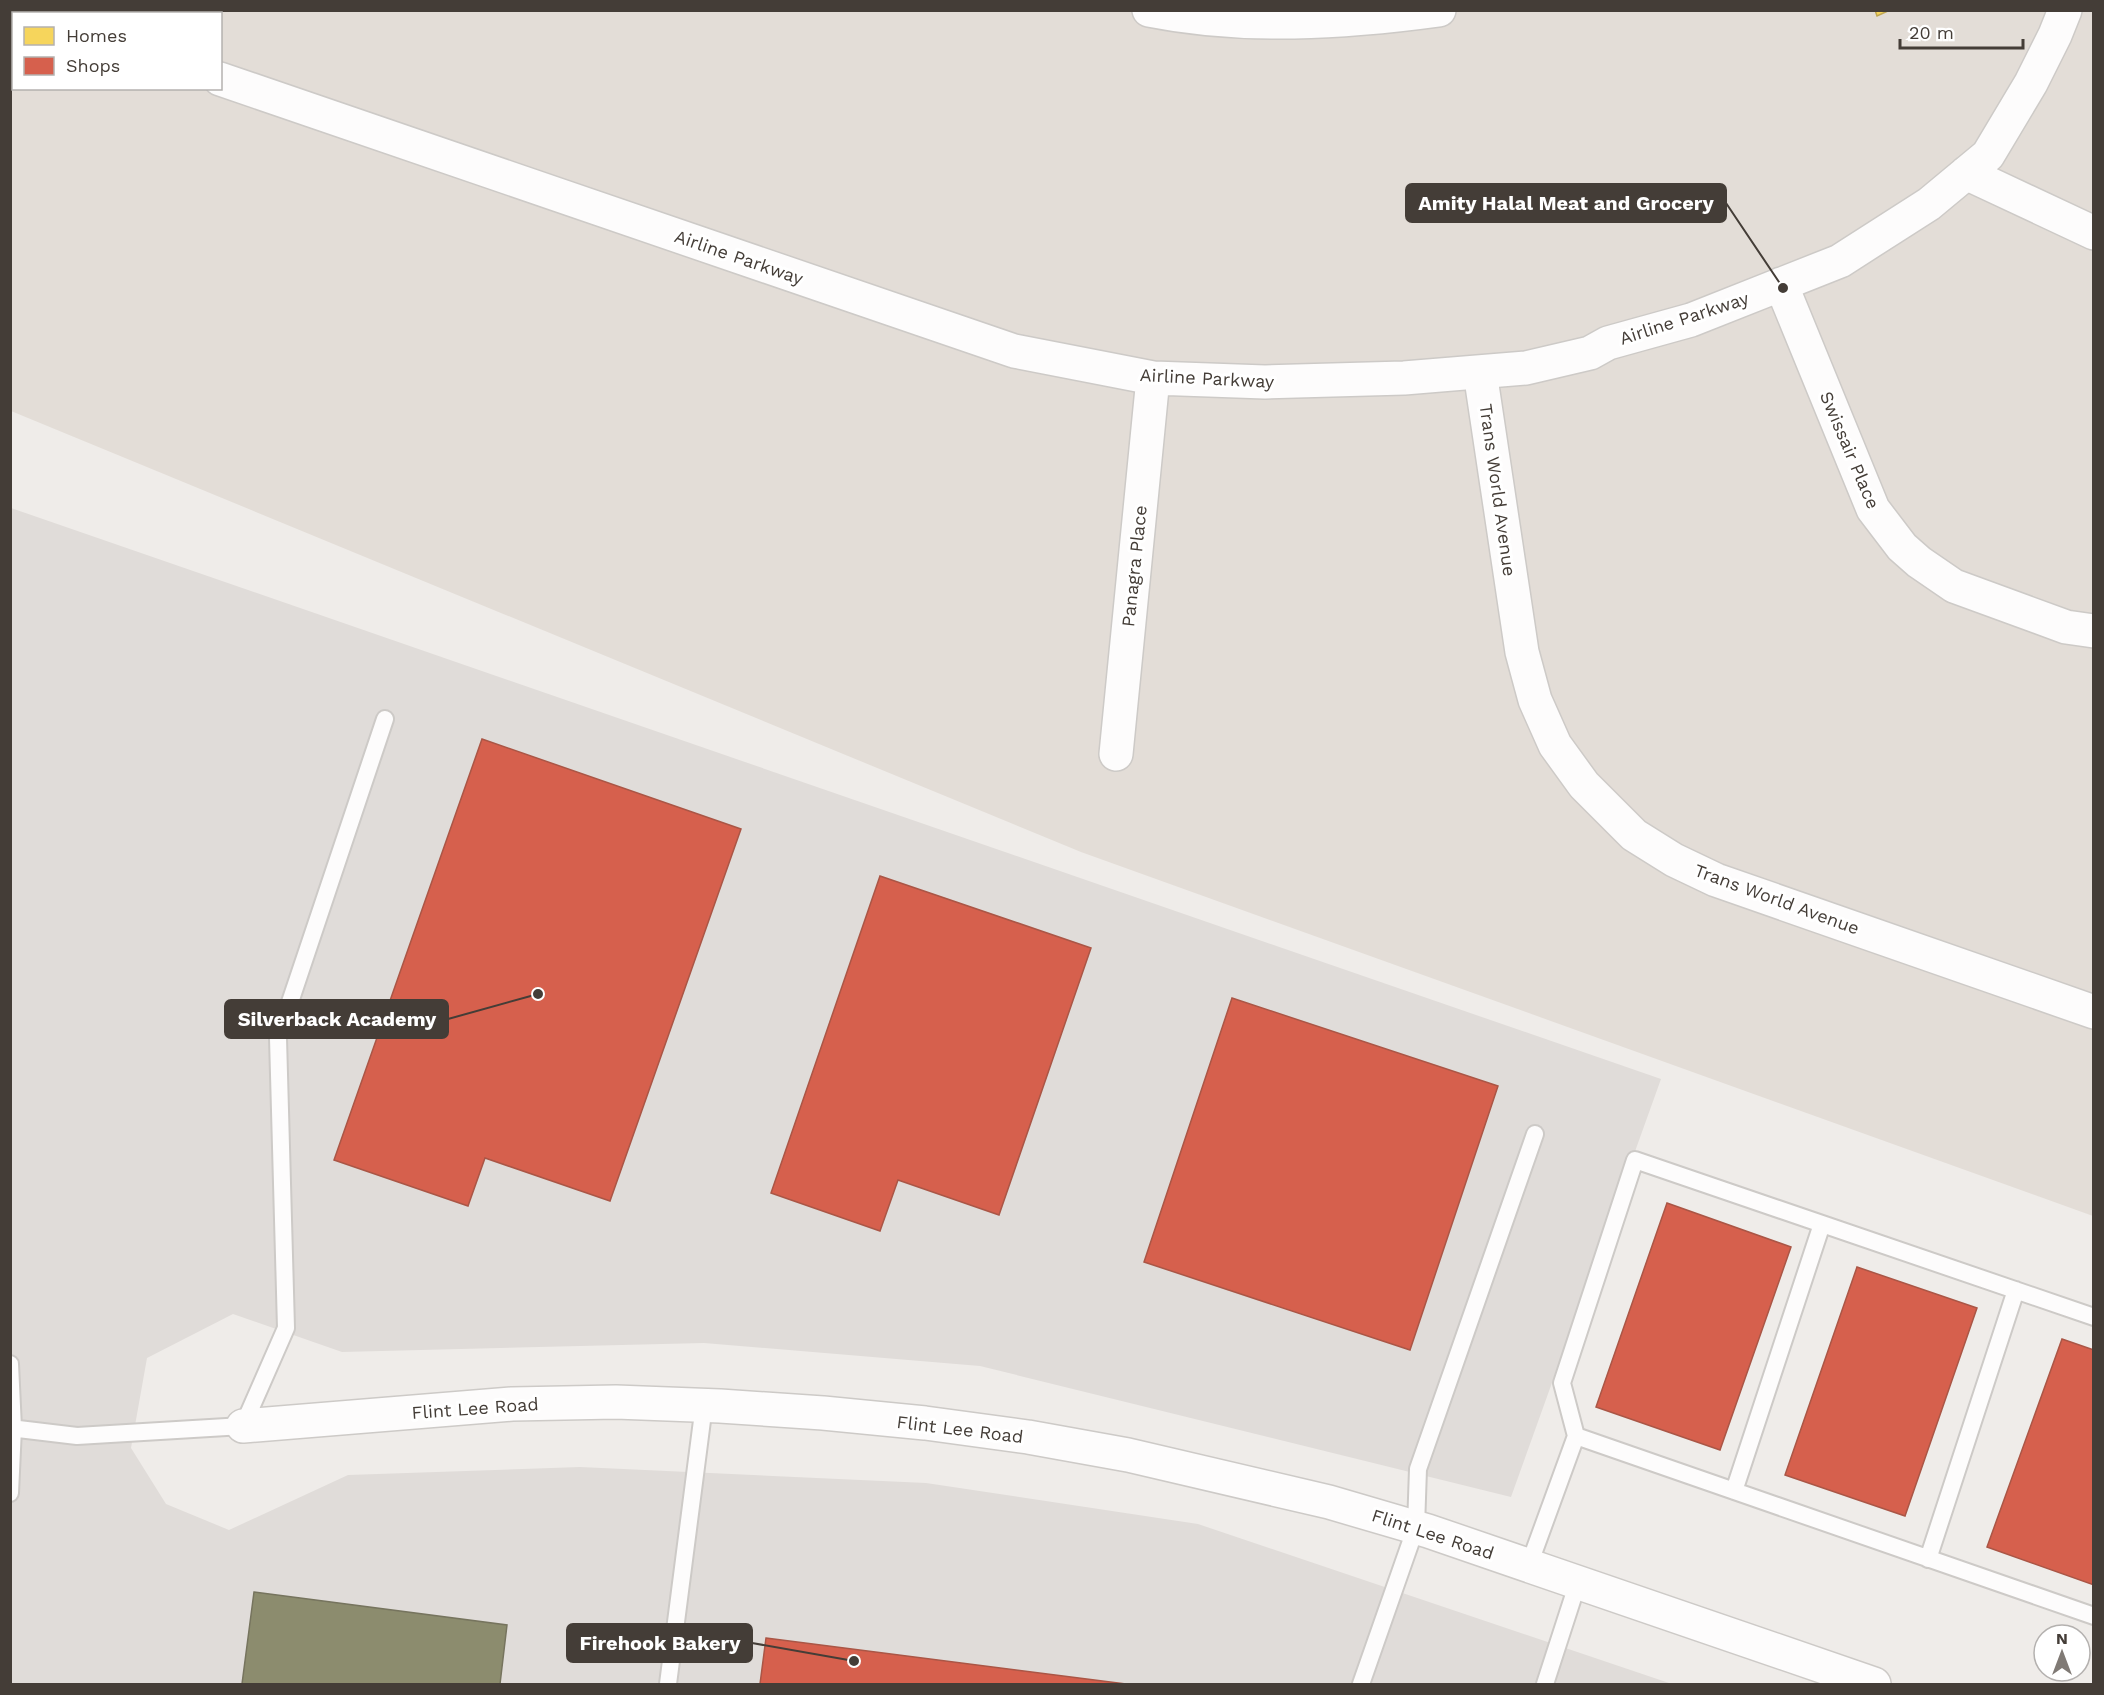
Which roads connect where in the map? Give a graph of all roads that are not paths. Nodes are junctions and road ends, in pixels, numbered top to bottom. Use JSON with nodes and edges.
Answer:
{"nodes":[{"id":1,"x":1149,"y":10,"type":"edge"},
{"id":2,"x":1439,"y":10,"type":"edge"},
{"id":3,"x":2065,"y":10,"type":"edge"},
{"id":4,"x":222,"y":80,"type":"edge"},
{"id":5,"x":1966,"y":173,"type":"junction"},
{"id":6,"x":2094,"y":233,"type":"edge"},
{"id":7,"x":1781,"y":284,"type":"junction"},
{"id":8,"x":1480,"y":372,"type":"junction"},
{"id":9,"x":1153,"y":378,"type":"junction"},
{"id":10,"x":2094,"y":631,"type":"edge"},
{"id":11,"x":385,"y":719,"type":"dead end"},
{"id":12,"x":1116,"y":754,"type":"dead end"},
{"id":13,"x":2094,"y":1011,"type":"edge"},
{"id":14,"x":1535,"y":1134,"type":"dead end"},
{"id":15,"x":1822,"y":1224,"type":"junction"},
{"id":16,"x":2016,"y":1290,"type":"junction"},
{"id":17,"x":2094,"y":1317,"type":"edge"},
{"id":18,"x":10,"y":1364,"type":"edge"},
{"id":19,"x":704,"y":1405,"type":"junction"},
{"id":20,"x":243,"y":1426,"type":"junction"},
{"id":21,"x":12,"y":1428,"type":"edge"},
{"id":22,"x":1576,"y":1436,"type":"junction"},
{"id":23,"x":1734,"y":1491,"type":"junction"},
{"id":24,"x":10,"y":1493,"type":"edge"},
{"id":25,"x":1416,"y":1527,"type":"junction"},
{"id":26,"x":1928,"y":1559,"type":"junction"},
{"id":27,"x":1529,"y":1566,"type":"junction"},
{"id":28,"x":1578,"y":1582,"type":"junction"},
{"id":29,"x":2094,"y":1616,"type":"edge"},
{"id":30,"x":668,"y":1684,"type":"edge"},
{"id":31,"x":1361,"y":1684,"type":"edge"},
{"id":32,"x":1545,"y":1684,"type":"edge"},
{"id":33,"x":1874,"y":1684,"type":"edge"}],
"edges":[{"from":1,"to":2,"type":"street"},
{"from":3,"to":5,"type":"street","name":"Airline Parkway"},
{"from":4,"to":9,"type":"street","name":"Airline Parkway"},
{"from":5,"to":6,"type":"street"},
{"from":5,"to":7,"type":"street","name":"Airline Parkway"},
{"from":7,"to":8,"type":"street","name":"Airline Parkway"},
{"from":7,"to":10,"type":"street","name":"Swissair Place"},
{"from":8,"to":9,"type":"street","name":"Airline Parkway"},
{"from":8,"to":13,"type":"street","name":"Trans World Avenue"},
{"from":9,"to":12,"type":"street","name":"Panagra Place"},
{"from":11,"to":20,"type":"lane"},
{"from":14,"to":25,"type":"lane"},
{"from":15,"to":16,"type":"lane"},
{"from":15,"to":22,"type":"lane"},
{"from":15,"to":23,"type":"lane"},
{"from":16,"to":17,"type":"lane"},
{"from":16,"to":26,"type":"lane"},
{"from":18,"to":21,"type":"lane"},
{"from":19,"to":20,"type":"street","name":"Flint Lee Road"},
{"from":19,"to":25,"type":"street","name":"Flint Lee Road"},
{"from":19,"to":30,"type":"lane"},
{"from":20,"to":21,"type":"lane","name":"Flint Lee Road"},
{"from":21,"to":24,"type":"lane"},
{"from":22,"to":23,"type":"lane"},
{"from":22,"to":27,"type":"lane"},
{"from":23,"to":26,"type":"lane"},
{"from":25,"to":27,"type":"street","name":"Flint Lee Road"},
{"from":25,"to":31,"type":"lane"},
{"from":26,"to":29,"type":"lane"},
{"from":27,"to":28,"type":"street","name":"Flint Lee Road"},
{"from":28,"to":32,"type":"lane"},
{"from":28,"to":33,"type":"street","name":"Flint Lee Road"}]}
